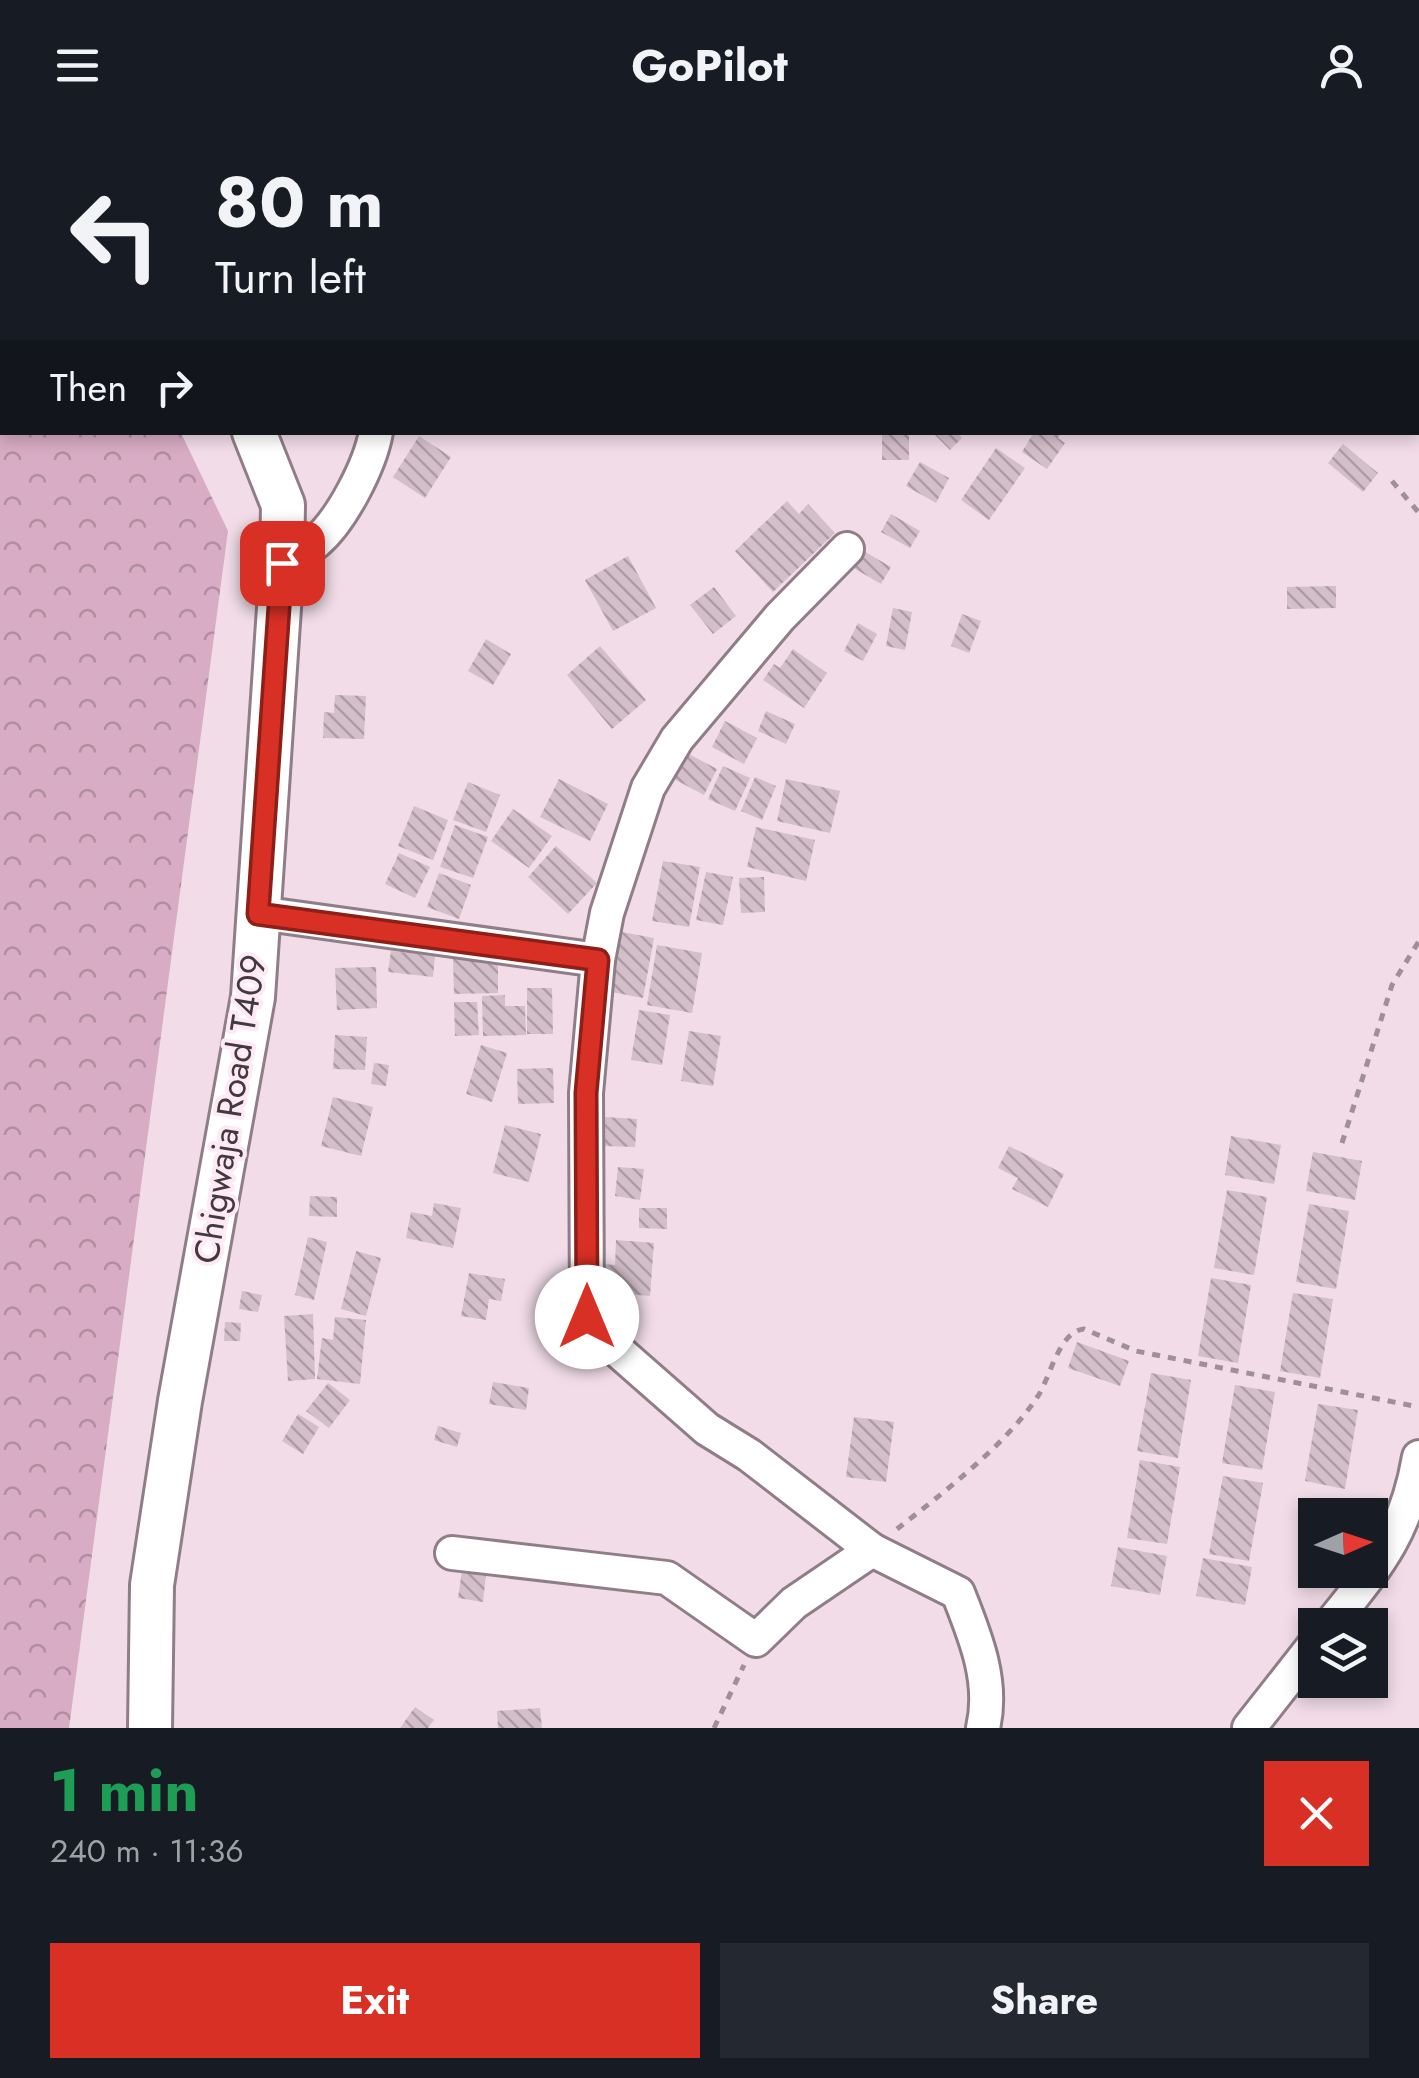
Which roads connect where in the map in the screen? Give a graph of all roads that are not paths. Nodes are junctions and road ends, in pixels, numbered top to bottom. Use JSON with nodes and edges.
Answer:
{"nodes":[{"id":1,"x":255,"y":435,"type":"edge"},
{"id":2,"x":376,"y":435,"type":"edge"},
{"id":3,"x":847,"y":549,"type":"dead end"},
{"id":4,"x":282,"y":563,"type":"junction"},
{"id":5,"x":258,"y":914,"type":"junction"},
{"id":6,"x":598,"y":960,"type":"junction"},
{"id":7,"x":1419,"y":1457,"type":"edge"},
{"id":8,"x":872,"y":1550,"type":"junction"},
{"id":9,"x":452,"y":1553,"type":"dead end"},
{"id":10,"x":1343,"y":1608,"type":"edge"},
{"id":11,"x":1298,"y":1666,"type":"edge"},
{"id":12,"x":150,"y":1728,"type":"edge"},
{"id":13,"x":983,"y":1728,"type":"edge"},
{"id":14,"x":1249,"y":1728,"type":"edge"}],
"edges":[{"from":1,"to":4,"type":"street","name":"Chigwaja Road T409"},
{"from":2,"to":4,"type":"street"},
{"from":3,"to":6,"type":"street"},
{"from":4,"to":5,"type":"street","name":"Chigwaja Road T409"},
{"from":5,"to":6,"type":"street"},
{"from":5,"to":12,"type":"street","name":"Chigwaja Road T409"},
{"from":6,"to":8,"type":"street"},
{"from":7,"to":10,"type":"street"},
{"from":8,"to":9,"type":"street"},
{"from":8,"to":13,"type":"street"},
{"from":11,"to":14,"type":"street"}]}
